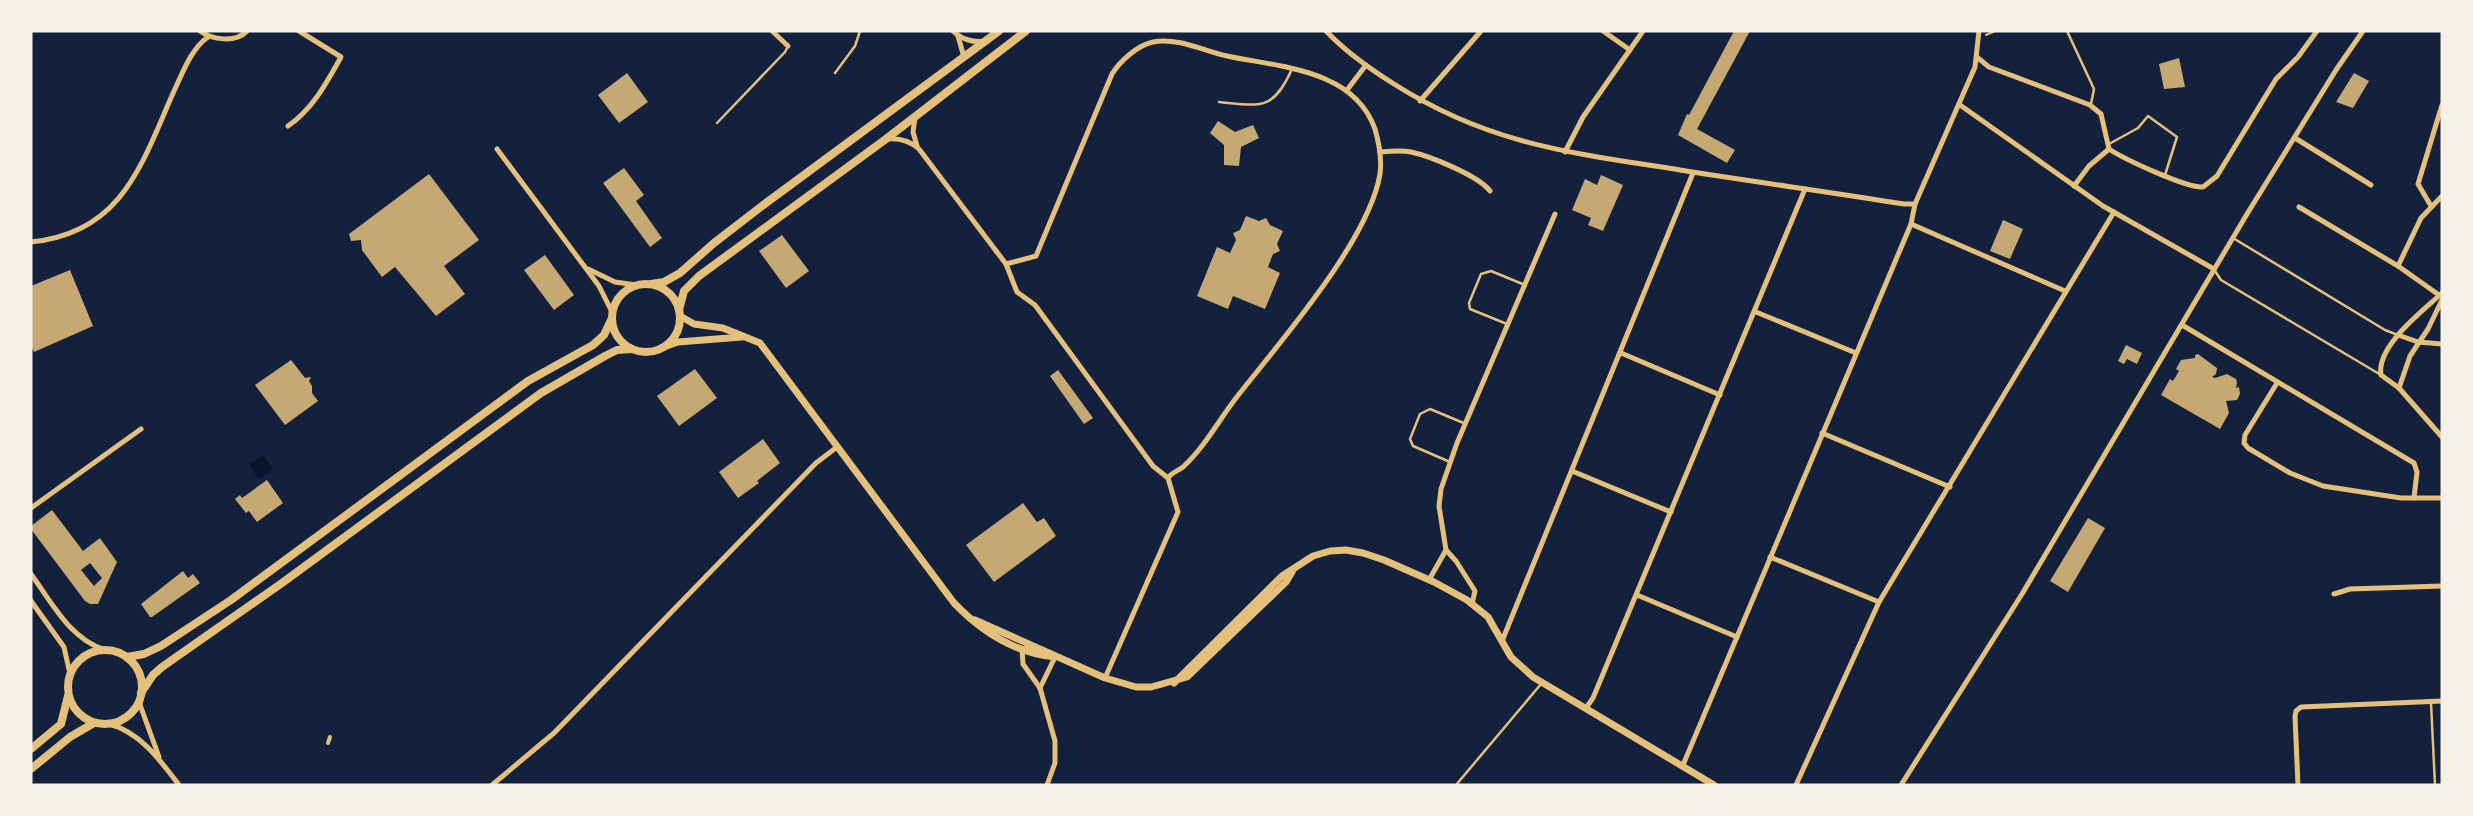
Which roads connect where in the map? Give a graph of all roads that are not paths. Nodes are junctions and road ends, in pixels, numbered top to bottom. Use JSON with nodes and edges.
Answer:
{"nodes":[{"id":1,"x":200,"y":31,"type":"edge"},
{"id":2,"x":247,"y":31,"type":"edge"},
{"id":3,"x":299,"y":31,"type":"edge"},
{"id":4,"x":772,"y":31,"type":"edge"},
{"id":5,"x":860,"y":31,"type":"edge"},
{"id":6,"x":999,"y":31,"type":"edge"},
{"id":7,"x":1026,"y":31,"type":"edge"},
{"id":8,"x":1326,"y":31,"type":"edge"},
{"id":9,"x":1481,"y":31,"type":"edge"},
{"id":10,"x":1603,"y":31,"type":"edge"},
{"id":11,"x":1643,"y":31,"type":"edge"},
{"id":12,"x":2067,"y":31,"type":"edge"},
{"id":13,"x":2317,"y":31,"type":"edge"},
{"id":14,"x":2363,"y":31,"type":"edge"},
{"id":15,"x":955,"y":34,"type":"edge"},
{"id":16,"x":1979,"y":34,"type":"edge"},
{"id":17,"x":208,"y":37,"type":"junction"},
{"id":18,"x":985,"y":41,"type":"junction"},
{"id":19,"x":198,"y":45,"type":"junction"},
{"id":20,"x":788,"y":46,"type":"joint"},
{"id":21,"x":1630,"y":50,"type":"junction"},
{"id":22,"x":964,"y":57,"type":"junction"},
{"id":23,"x":1978,"y":58,"type":"junction"},
{"id":24,"x":1366,"y":65,"type":"junction"},
{"id":25,"x":1292,"y":69,"type":"junction"},
{"id":26,"x":835,"y":73,"type":"dead end"},
{"id":27,"x":1347,"y":90,"type":"junction"},
{"id":28,"x":1420,"y":101,"type":"junction"},
{"id":29,"x":1219,"y":102,"type":"dead end"},
{"id":30,"x":1960,"y":105,"type":"junction"},
{"id":31,"x":2090,"y":105,"type":"junction"},
{"id":32,"x":2442,"y":105,"type":"edge"},
{"id":33,"x":916,"y":116,"type":"junction"},
{"id":34,"x":717,"y":123,"type":"dead end"},
{"id":35,"x":288,"y":126,"type":"dead end"},
{"id":36,"x":2294,"y":138,"type":"junction"},
{"id":37,"x":886,"y":139,"type":"junction"},
{"id":38,"x":2109,"y":146,"type":"junction"},
{"id":39,"x":497,"y":149,"type":"dead end"},
{"id":40,"x":919,"y":149,"type":"junction"},
{"id":41,"x":1380,"y":152,"type":"junction"},
{"id":42,"x":1565,"y":152,"type":"junction"},
{"id":43,"x":1693,"y":172,"type":"junction"},
{"id":44,"x":2166,"y":175,"type":"junction"},
{"id":45,"x":2371,"y":185,"type":"dead end"},
{"id":46,"x":2074,"y":186,"type":"junction"},
{"id":47,"x":1806,"y":189,"type":"junction"},
{"id":48,"x":1490,"y":191,"type":"dead end"},
{"id":49,"x":2442,"y":196,"type":"edge"},
{"id":50,"x":1915,"y":204,"type":"junction"},
{"id":51,"x":2431,"y":206,"type":"junction"},
{"id":52,"x":2299,"y":207,"type":"dead end"},
{"id":53,"x":2114,"y":212,"type":"junction"},
{"id":54,"x":1555,"y":214,"type":"dead end"},
{"id":55,"x":1911,"y":224,"type":"junction"},
{"id":56,"x":2233,"y":238,"type":"junction"},
{"id":57,"x":31,"y":242,"type":"edge"},
{"id":58,"x":1006,"y":264,"type":"junction"},
{"id":59,"x":2398,"y":266,"type":"junction"},
{"id":60,"x":586,"y":268,"type":"junction"},
{"id":61,"x":2214,"y":269,"type":"junction"},
{"id":62,"x":651,"y":284,"type":"junction"},
{"id":63,"x":636,"y":285,"type":"junction"},
{"id":64,"x":1525,"y":286,"type":"junction"},
{"id":65,"x":2065,"y":291,"type":"junction"},
{"id":66,"x":2441,"y":296,"type":"edge"},
{"id":67,"x":1756,"y":312,"type":"junction"},
{"id":68,"x":679,"y":313,"type":"junction"},
{"id":69,"x":612,"y":315,"type":"junction"},
{"id":70,"x":1508,"y":325,"type":"junction"},
{"id":71,"x":2182,"y":325,"type":"junction"},
{"id":72,"x":2398,"y":335,"type":"junction"},
{"id":73,"x":746,"y":336,"type":"junction"},
{"id":74,"x":2418,"y":342,"type":"junction"},
{"id":75,"x":2442,"y":344,"type":"edge"},
{"id":76,"x":661,"y":348,"type":"junction"},
{"id":77,"x":632,"y":349,"type":"junction"},
{"id":78,"x":1856,"y":353,"type":"junction"},
{"id":79,"x":1621,"y":354,"type":"junction"},
{"id":80,"x":2381,"y":375,"type":"junction"},
{"id":81,"x":2278,"y":383,"type":"junction"},
{"id":82,"x":2399,"y":388,"type":"junction"},
{"id":83,"x":1720,"y":395,"type":"junction"},
{"id":84,"x":1466,"y":424,"type":"junction"},
{"id":85,"x":141,"y":429,"type":"dead end"},
{"id":86,"x":1822,"y":433,"type":"junction"},
{"id":87,"x":2442,"y":437,"type":"edge"},
{"id":88,"x":837,"y":447,"type":"junction"},
{"id":89,"x":1450,"y":462,"type":"junction"},
{"id":90,"x":1572,"y":470,"type":"junction"},
{"id":91,"x":1168,"y":478,"type":"junction"},
{"id":92,"x":1950,"y":487,"type":"junction"},
{"id":93,"x":2414,"y":498,"type":"junction"},
{"id":94,"x":2442,"y":498,"type":"edge"},
{"id":95,"x":31,"y":508,"type":"edge"},
{"id":96,"x":1671,"y":512,"type":"junction"},
{"id":97,"x":1446,"y":550,"type":"junction"},
{"id":98,"x":1770,"y":557,"type":"junction"},
{"id":99,"x":31,"y":574,"type":"edge"},
{"id":100,"x":1428,"y":580,"type":"junction"},
{"id":101,"x":2442,"y":586,"type":"edge"},
{"id":102,"x":2334,"y":594,"type":"dead end"},
{"id":103,"x":1637,"y":595,"type":"junction"},
{"id":104,"x":31,"y":600,"type":"edge"},
{"id":105,"x":1880,"y":602,"type":"junction"},
{"id":106,"x":1472,"y":604,"type":"junction"},
{"id":107,"x":972,"y":619,"type":"junction"},
{"id":108,"x":1737,"y":637,"type":"junction"},
{"id":109,"x":1502,"y":641,"type":"junction"},
{"id":110,"x":1035,"y":646,"type":"junction"},
{"id":111,"x":1022,"y":649,"type":"junction"},
{"id":112,"x":105,"y":650,"type":"junction"},
{"id":113,"x":127,"y":657,"type":"junction"},
{"id":114,"x":1055,"y":657,"type":"junction"},
{"id":115,"x":70,"y":674,"type":"junction"},
{"id":116,"x":1105,"y":678,"type":"junction"},
{"id":117,"x":1542,"y":683,"type":"junction"},
{"id":118,"x":1040,"y":688,"type":"junction"},
{"id":119,"x":141,"y":693,"type":"junction"},
{"id":120,"x":68,"y":694,"type":"junction"},
{"id":121,"x":2431,"y":701,"type":"junction"},
{"id":122,"x":2442,"y":701,"type":"edge"},
{"id":123,"x":138,"y":702,"type":"junction"},
{"id":124,"x":1586,"y":708,"type":"junction"},
{"id":125,"x":94,"y":723,"type":"junction"},
{"id":126,"x":109,"y":724,"type":"junction"},
{"id":127,"x":330,"y":737,"type":"dead end"},
{"id":128,"x":328,"y":743,"type":"dead end"},
{"id":129,"x":31,"y":750,"type":"edge"},
{"id":130,"x":159,"y":758,"type":"junction"},
{"id":131,"x":1683,"y":765,"type":"junction"},
{"id":132,"x":31,"y":769,"type":"edge"},
{"id":133,"x":180,"y":785,"type":"edge"},
{"id":134,"x":492,"y":785,"type":"edge"},
{"id":135,"x":1047,"y":785,"type":"edge"},
{"id":136,"x":1456,"y":785,"type":"edge"},
{"id":137,"x":1714,"y":785,"type":"edge"},
{"id":138,"x":1796,"y":785,"type":"edge"},
{"id":139,"x":1901,"y":785,"type":"edge"},
{"id":140,"x":2298,"y":785,"type":"edge"},
{"id":141,"x":2435,"y":785,"type":"edge"}],
"edges":[{"from":1,"to":17,"type":"street"},
{"from":1,"to":19,"type":"street"},
{"from":2,"to":17,"type":"street"},
{"from":3,"to":35,"type":"street"},
{"from":4,"to":20,"type":"street"},
{"from":5,"to":26,"type":"lane"},
{"from":6,"to":18,"type":"main road"},
{"from":7,"to":33,"type":"main road"},
{"from":8,"to":24,"type":"street"},
{"from":9,"to":28,"type":"street"},
{"from":10,"to":21,"type":"street"},
{"from":11,"to":21,"type":"street"},
{"from":12,"to":31,"type":"lane"},
{"from":13,"to":44,"type":"street"},
{"from":14,"to":36,"type":"street"},
{"from":15,"to":18,"type":"street"},
{"from":15,"to":22,"type":"street"},
{"from":16,"to":23,"type":"street"},
{"from":17,"to":19,"type":"street"},
{"from":18,"to":22,"type":"main road"},
{"from":19,"to":57,"type":"street"},
{"from":20,"to":34,"type":"lane"},
{"from":21,"to":42,"type":"street"},
{"from":22,"to":62,"type":"main road"},
{"from":23,"to":30,"type":"street"},
{"from":23,"to":31,"type":"street"},
{"from":24,"to":27,"type":"street"},
{"from":24,"to":28,"type":"street"},
{"from":25,"to":27,"type":"street"},
{"from":25,"to":29,"type":"lane"},
{"from":25,"to":58,"type":"street"},
{"from":27,"to":41,"type":"street"},
{"from":28,"to":42,"type":"street"},
{"from":30,"to":46,"type":"street"},
{"from":30,"to":50,"type":"street"},
{"from":31,"to":38,"type":"street"},
{"from":32,"to":51,"type":"street"},
{"from":33,"to":37,"type":"main road"},
{"from":33,"to":40,"type":"street"},
{"from":36,"to":45,"type":"street"},
{"from":36,"to":56,"type":"street"},
{"from":37,"to":40,"type":"street"},
{"from":37,"to":68,"type":"main road"},
{"from":38,"to":44,"type":"street"},
{"from":38,"to":44,"type":"lane"},
{"from":38,"to":46,"type":"street"},
{"from":39,"to":60,"type":"street"},
{"from":40,"to":58,"type":"street"},
{"from":41,"to":48,"type":"street"},
{"from":41,"to":91,"type":"street"},
{"from":42,"to":43,"type":"street"},
{"from":43,"to":47,"type":"street"},
{"from":43,"to":79,"type":"street"},
{"from":46,"to":53,"type":"street"},
{"from":47,"to":50,"type":"street"},
{"from":47,"to":67,"type":"street"},
{"from":49,"to":51,"type":"street"},
{"from":50,"to":55,"type":"street"},
{"from":51,"to":59,"type":"street"},
{"from":52,"to":59,"type":"street"},
{"from":53,"to":61,"type":"street"},
{"from":53,"to":65,"type":"street"},
{"from":54,"to":64,"type":"street"},
{"from":55,"to":65,"type":"street"},
{"from":55,"to":78,"type":"street"},
{"from":56,"to":61,"type":"street"},
{"from":56,"to":72,"type":"lane"},
{"from":58,"to":91,"type":"street"},
{"from":59,"to":66,"type":"street"},
{"from":60,"to":63,"type":"street"},
{"from":60,"to":69,"type":"street"},
{"from":61,"to":71,"type":"street"},
{"from":61,"to":80,"type":"lane"},
{"from":62,"to":63,"type":"main road"},
{"from":62,"to":68,"type":"main road"},
{"from":63,"to":69,"type":"main road"},
{"from":64,"to":70,"type":"street"},
{"from":64,"to":70,"type":"lane"},
{"from":65,"to":92,"type":"street"},
{"from":66,"to":72,"type":"street"},
{"from":66,"to":74,"type":"street"},
{"from":67,"to":78,"type":"street"},
{"from":67,"to":83,"type":"street"},
{"from":68,"to":73,"type":"street"},
{"from":68,"to":76,"type":"main road"},
{"from":69,"to":77,"type":"main road"},
{"from":69,"to":113,"type":"main road"},
{"from":70,"to":84,"type":"street"},
{"from":71,"to":81,"type":"street"},
{"from":71,"to":139,"type":"street"},
{"from":72,"to":74,"type":"street"},
{"from":72,"to":80,"type":"street"},
{"from":73,"to":76,"type":"street"},
{"from":73,"to":88,"type":"street"},
{"from":74,"to":75,"type":"street"},
{"from":74,"to":82,"type":"street"},
{"from":76,"to":77,"type":"main road"},
{"from":77,"to":119,"type":"main road"},
{"from":78,"to":86,"type":"street"},
{"from":79,"to":83,"type":"street"},
{"from":79,"to":90,"type":"street"},
{"from":80,"to":82,"type":"street"},
{"from":81,"to":93,"type":"street"},
{"from":81,"to":93,"type":"street"},
{"from":82,"to":87,"type":"street"},
{"from":83,"to":96,"type":"street"},
{"from":84,"to":89,"type":"street"},
{"from":84,"to":89,"type":"lane"},
{"from":85,"to":95,"type":"street"},
{"from":86,"to":92,"type":"street"},
{"from":86,"to":98,"type":"street"},
{"from":88,"to":107,"type":"street"},
{"from":88,"to":134,"type":"street"},
{"from":89,"to":97,"type":"street"},
{"from":90,"to":96,"type":"street"},
{"from":90,"to":109,"type":"street"},
{"from":91,"to":116,"type":"street"},
{"from":92,"to":105,"type":"street"},
{"from":93,"to":94,"type":"street"},
{"from":96,"to":103,"type":"street"},
{"from":97,"to":100,"type":"street"},
{"from":97,"to":106,"type":"street"},
{"from":98,"to":105,"type":"street"},
{"from":98,"to":108,"type":"street"},
{"from":99,"to":112,"type":"street"},
{"from":100,"to":106,"type":"street"},
{"from":100,"to":116,"type":"street"},
{"from":101,"to":102,"type":"street"},
{"from":103,"to":108,"type":"street"},
{"from":103,"to":124,"type":"street"},
{"from":104,"to":115,"type":"street"},
{"from":105,"to":138,"type":"street"},
{"from":106,"to":109,"type":"street"},
{"from":107,"to":110,"type":"street"},
{"from":107,"to":111,"type":"street"},
{"from":108,"to":131,"type":"street"},
{"from":109,"to":117,"type":"street"},
{"from":110,"to":111,"type":"street"},
{"from":110,"to":114,"type":"street"},
{"from":111,"to":114,"type":"street"},
{"from":111,"to":118,"type":"street"},
{"from":112,"to":113,"type":"main road"},
{"from":112,"to":115,"type":"main road"},
{"from":113,"to":119,"type":"main road"},
{"from":114,"to":116,"type":"street"},
{"from":114,"to":118,"type":"street"},
{"from":115,"to":120,"type":"main road"},
{"from":117,"to":124,"type":"street"},
{"from":117,"to":136,"type":"lane"},
{"from":118,"to":135,"type":"street"},
{"from":119,"to":123,"type":"main road"},
{"from":120,"to":125,"type":"main road"},
{"from":120,"to":129,"type":"main road"},
{"from":121,"to":122,"type":"street"},
{"from":121,"to":140,"type":"street"},
{"from":121,"to":141,"type":"lane"},
{"from":123,"to":126,"type":"main road"},
{"from":123,"to":130,"type":"street"},
{"from":124,"to":131,"type":"street"},
{"from":125,"to":126,"type":"main road"},
{"from":125,"to":132,"type":"main road"},
{"from":126,"to":130,"type":"street"},
{"from":127,"to":128,"type":"street"},
{"from":130,"to":133,"type":"street"},
{"from":131,"to":137,"type":"street"}]}
